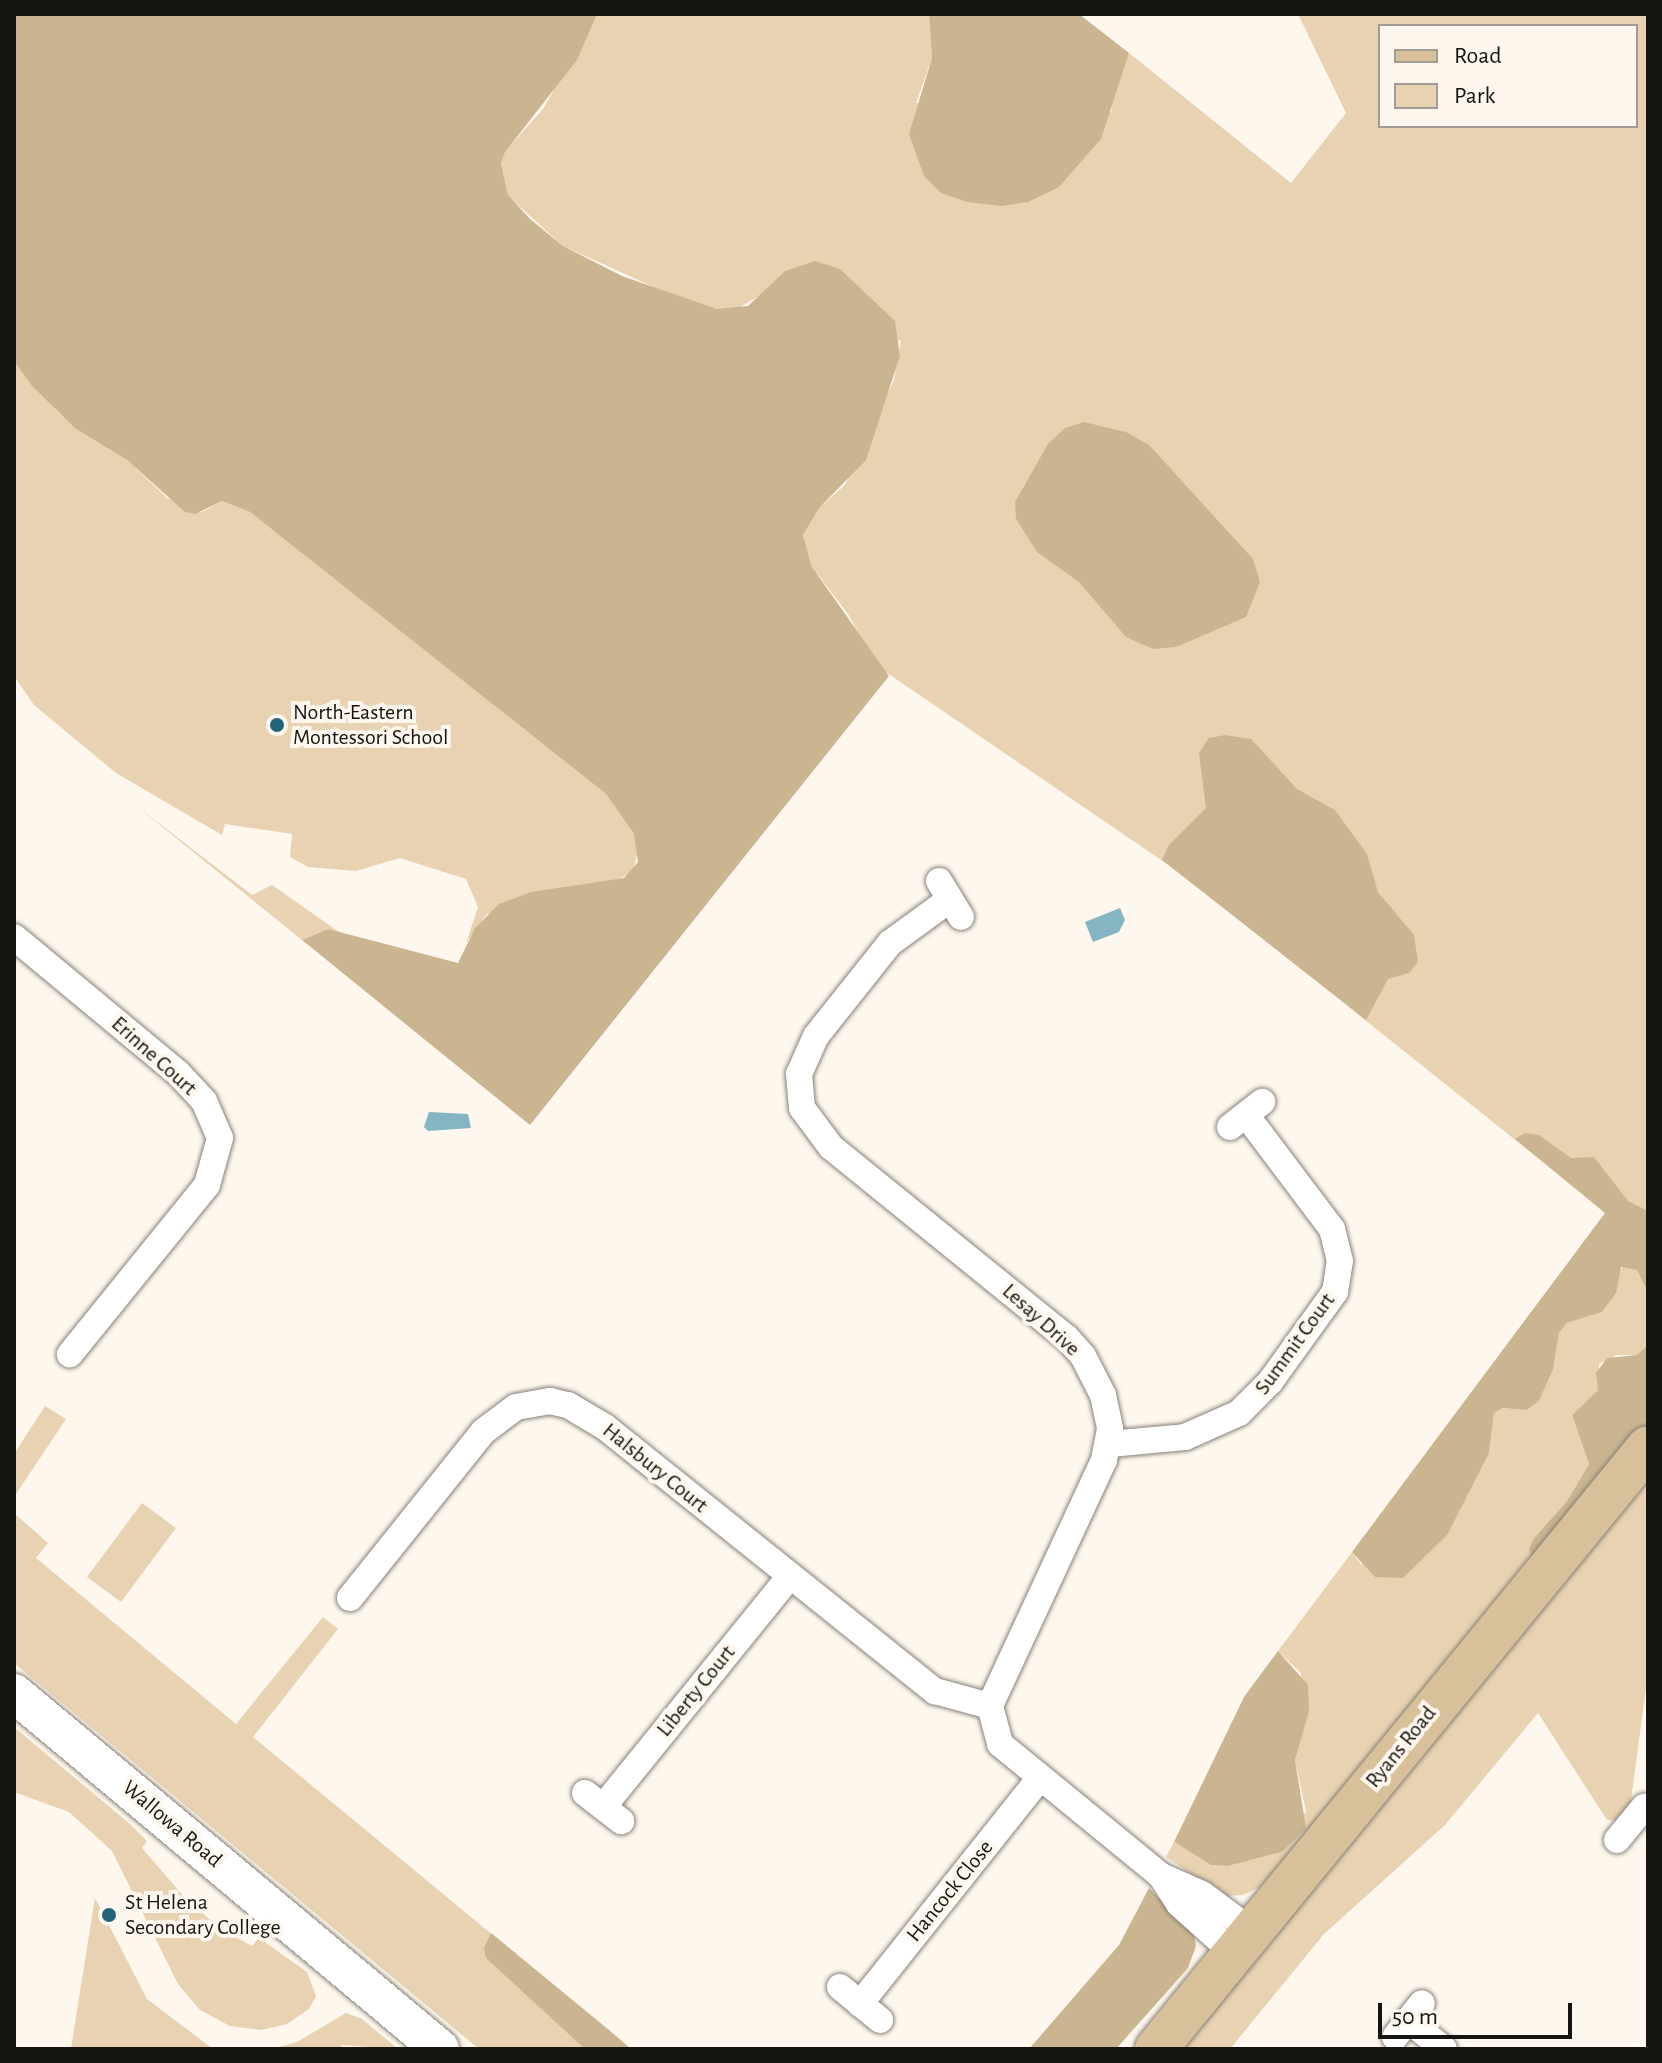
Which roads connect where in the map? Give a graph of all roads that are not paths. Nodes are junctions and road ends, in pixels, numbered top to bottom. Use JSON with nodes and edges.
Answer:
{"nodes":[{"id":1,"x":949,"y":899,"type":"dead end"},
{"id":2,"x":14,"y":937,"type":"edge"},
{"id":3,"x":1246,"y":1115,"type":"dead end"},
{"id":4,"x":70,"y":1354,"type":"dead end"},
{"id":5,"x":1110,"y":1444,"type":"junction"},
{"id":6,"x":1648,"y":1447,"type":"edge"},
{"id":7,"x":790,"y":1576,"type":"junction"},
{"id":8,"x":350,"y":1598,"type":"dead end"},
{"id":9,"x":14,"y":1693,"type":"edge"},
{"id":10,"x":990,"y":1706,"type":"junction"},
{"id":11,"x":1039,"y":1779,"type":"junction"},
{"id":12,"x":603,"y":1807,"type":"dead end"},
{"id":13,"x":1244,"y":1943,"type":"junction"},
{"id":14,"x":860,"y":2004,"type":"dead end"},
{"id":15,"x":1408,"y":2020,"type":"dead end"},
{"id":16,"x":440,"y":2049,"type":"edge"},
{"id":17,"x":1156,"y":2049,"type":"edge"},
{"id":18,"x":1444,"y":2049,"type":"edge"}],
"edges":[{"from":1,"to":5,"type":"street","name":"Lesay Drive"},
{"from":2,"to":4,"type":"street","name":"Erinne Court"},
{"from":3,"to":5,"type":"street","name":"Summit Court"},
{"from":5,"to":10,"type":"street"},
{"from":6,"to":13,"type":"main road","name":"Ryans Road"},
{"from":7,"to":8,"type":"street","name":"Halsbury Court"},
{"from":7,"to":10,"type":"street","name":"Halsbury Court"},
{"from":7,"to":12,"type":"street","name":"Liberty Court"},
{"from":9,"to":16,"type":"main road","name":"Wallowa Road"},
{"from":10,"to":11,"type":"street"},
{"from":11,"to":13,"type":"street"},
{"from":11,"to":14,"type":"street","name":"Hancock Close"},
{"from":13,"to":17,"type":"main road","name":"Ryans Road"},
{"from":15,"to":18,"type":"street"}]}
